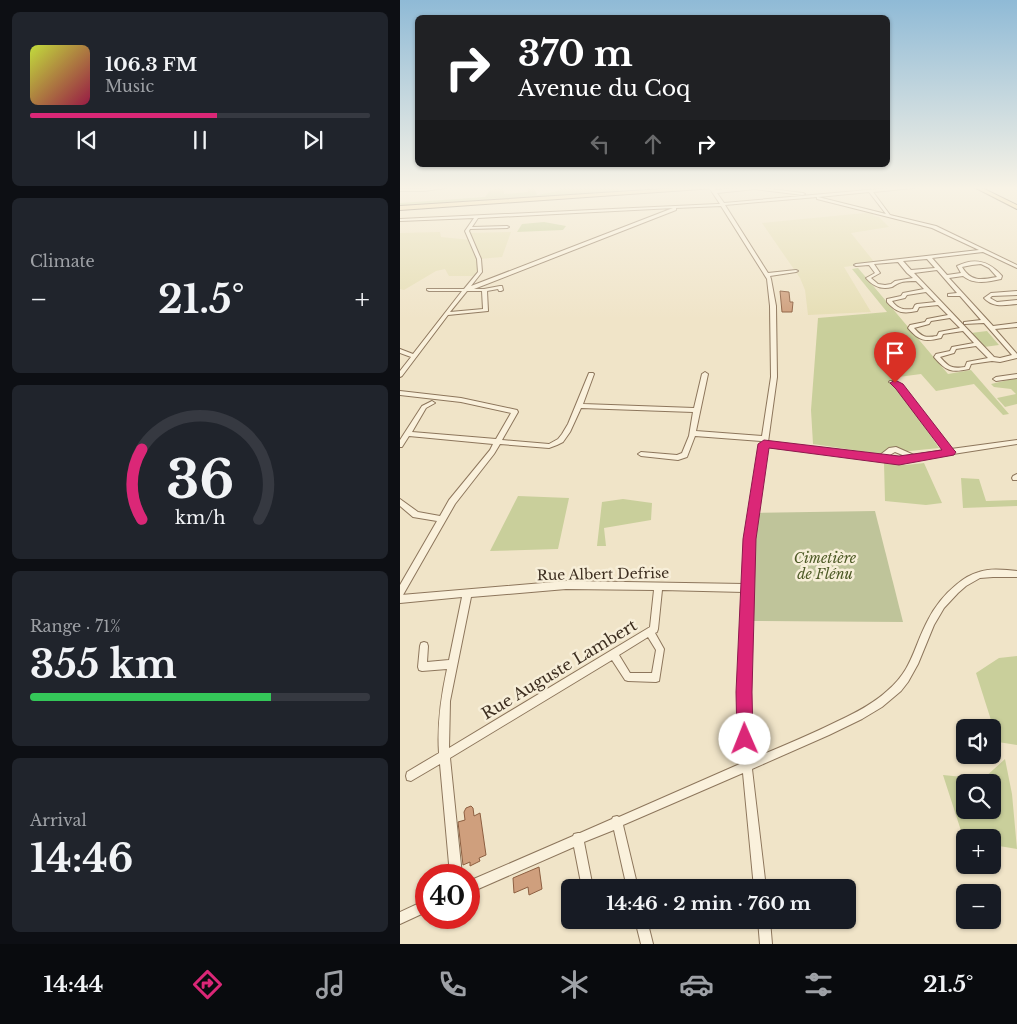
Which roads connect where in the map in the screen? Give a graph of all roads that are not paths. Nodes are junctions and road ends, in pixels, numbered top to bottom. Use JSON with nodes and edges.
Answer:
{"nodes":[{"id":1,"x":467,"y":231,"type":"edge"},
{"id":2,"x":618,"y":231,"type":"edge"},
{"id":3,"x":738,"y":231,"type":"edge"},
{"id":4,"x":944,"y":231,"type":"edge"},
{"id":5,"x":984,"y":251,"type":"junction"},
{"id":6,"x":990,"y":254,"type":"junction"},
{"id":7,"x":930,"y":259,"type":"junction"},
{"id":8,"x":900,"y":262,"type":"junction"},
{"id":9,"x":870,"y":264,"type":"junction"},
{"id":10,"x":856,"y":265,"type":"dead end"},
{"id":11,"x":1017,"y":267,"type":"edge"},
{"id":12,"x":938,"y":269,"type":"junction"},
{"id":13,"x":796,"y":271,"type":"dead end"},
{"id":14,"x":909,"y":272,"type":"junction"},
{"id":15,"x":964,"y":274,"type":"junction"},
{"id":16,"x":766,"y":275,"type":"junction"},
{"id":17,"x":946,"y":277,"type":"junction"},
{"id":18,"x":916,"y":279,"type":"junction"},
{"id":19,"x":429,"y":290,"type":"dead end"},
{"id":20,"x":466,"y":290,"type":"junction"},
{"id":21,"x":484,"y":290,"type":"junction"},
{"id":22,"x":501,"y":290,"type":"dead end"},
{"id":23,"x":927,"y":290,"type":"junction"},
{"id":24,"x":1017,"y":293,"type":"edge"},
{"id":25,"x":961,"y":294,"type":"junction"},
{"id":26,"x":950,"y":295,"type":"dead end"},
{"id":27,"x":1017,"y":302,"type":"edge"},
{"id":28,"x":939,"y":303,"type":"junction"},
{"id":29,"x":446,"y":314,"type":"junction"},
{"id":30,"x":951,"y":316,"type":"junction"},
{"id":31,"x":985,"y":321,"type":"junction"},
{"id":32,"x":966,"y":323,"type":"dead end"},
{"id":33,"x":1017,"y":325,"type":"edge"},
{"id":34,"x":992,"y":328,"type":"junction"},
{"id":35,"x":964,"y":329,"type":"junction"},
{"id":36,"x":978,"y":344,"type":"junction"},
{"id":37,"x":400,"y":351,"type":"edge"},
{"id":38,"x":414,"y":356,"type":"junction"},
{"id":39,"x":992,"y":359,"type":"junction"},
{"id":40,"x":591,"y":374,"type":"dead end"},
{"id":41,"x":705,"y":374,"type":"dead end"},
{"id":42,"x":400,"y":375,"type":"edge"},
{"id":43,"x":1017,"y":376,"type":"edge"},
{"id":44,"x":996,"y":379,"type":"dead end"},
{"id":45,"x":892,"y":382,"type":"dead end"},
{"id":46,"x":400,"y":393,"type":"edge"},
{"id":47,"x":432,"y":403,"type":"dead end"},
{"id":48,"x":579,"y":406,"type":"junction"},
{"id":49,"x":697,"y":410,"type":"junction"},
{"id":50,"x":692,"y":433,"type":"junction"},
{"id":51,"x":407,"y":434,"type":"junction"},
{"id":52,"x":764,"y":441,"type":"junction"},
{"id":53,"x":497,"y":442,"type":"junction"},
{"id":54,"x":1017,"y":442,"type":"edge"},
{"id":55,"x":400,"y":445,"type":"edge"},
{"id":56,"x":950,"y":452,"type":"junction"},
{"id":57,"x":889,"y":453,"type":"junction"},
{"id":58,"x":641,"y":454,"type":"dead end"},
{"id":59,"x":903,"y":455,"type":"junction"},
{"id":60,"x":880,"y":458,"type":"junction"},
{"id":61,"x":894,"y":460,"type":"junction"},
{"id":62,"x":400,"y":502,"type":"edge"},
{"id":63,"x":442,"y":519,"type":"junction"},
{"id":64,"x":1017,"y":574,"type":"edge"},
{"id":65,"x":658,"y":586,"type":"junction"},
{"id":66,"x":747,"y":588,"type":"junction"},
{"id":67,"x":400,"y":592,"type":"edge"},
{"id":68,"x":467,"y":594,"type":"junction"},
{"id":69,"x":400,"y":600,"type":"edge"},
{"id":70,"x":649,"y":632,"type":"junction"},
{"id":71,"x":424,"y":646,"type":"dead end"},
{"id":72,"x":613,"y":654,"type":"junction"},
{"id":73,"x":452,"y":664,"type":"junction"},
{"id":74,"x":444,"y":758,"type":"junction"},
{"id":75,"x":747,"y":767,"type":"junction"},
{"id":76,"x":411,"y":776,"type":"dead end"},
{"id":77,"x":617,"y":821,"type":"junction"},
{"id":78,"x":578,"y":838,"type":"junction"},
{"id":79,"x":455,"y":864,"type":"edge"},
{"id":80,"x":586,"y":879,"type":"edge"},
{"id":81,"x":630,"y":879,"type":"edge"},
{"id":82,"x":759,"y":879,"type":"edge"},
{"id":83,"x":480,"y":882,"type":"edge"},
{"id":84,"x":415,"y":911,"type":"edge"},
{"id":85,"x":400,"y":918,"type":"edge"},
{"id":86,"x":644,"y":929,"type":"edge"},
{"id":87,"x":765,"y":929,"type":"edge"},
{"id":88,"x":648,"y":944,"type":"edge"},
{"id":89,"x":766,"y":944,"type":"edge"}],
"edges":[{"from":1,"to":20,"type":"street"},
{"from":2,"to":20,"type":"street"},
{"from":3,"to":16,"type":"street"},
{"from":4,"to":5,"type":"street"},
{"from":5,"to":6,"type":"street"},
{"from":5,"to":7,"type":"street"},
{"from":6,"to":7,"type":"street"},
{"from":6,"to":11,"type":"street"},
{"from":7,"to":8,"type":"street"},
{"from":7,"to":12,"type":"street"},
{"from":8,"to":9,"type":"street"},
{"from":8,"to":14,"type":"street"},
{"from":9,"to":10,"type":"street"},
{"from":9,"to":18,"type":"street"},
{"from":12,"to":14,"type":"street"},
{"from":12,"to":17,"type":"street"},
{"from":13,"to":16,"type":"street"},
{"from":14,"to":18,"type":"street"},
{"from":15,"to":15,"type":"street"},
{"from":15,"to":17,"type":"street"},
{"from":16,"to":52,"type":"street"},
{"from":17,"to":25,"type":"street"},
{"from":18,"to":23,"type":"street"},
{"from":19,"to":20,"type":"street"},
{"from":20,"to":21,"type":"street"},
{"from":20,"to":29,"type":"street"},
{"from":21,"to":22,"type":"street"},
{"from":21,"to":29,"type":"street"},
{"from":23,"to":28,"type":"street"},
{"from":23,"to":28,"type":"street"},
{"from":24,"to":27,"type":"street"},
{"from":25,"to":26,"type":"street"},
{"from":25,"to":31,"type":"street"},
{"from":28,"to":30,"type":"street"},
{"from":29,"to":38,"type":"street"},
{"from":30,"to":35,"type":"street"},
{"from":30,"to":35,"type":"street"},
{"from":31,"to":32,"type":"street"},
{"from":31,"to":34,"type":"street"},
{"from":33,"to":34,"type":"street"},
{"from":34,"to":39,"type":"street"},
{"from":35,"to":36,"type":"street"},
{"from":36,"to":39,"type":"street"},
{"from":36,"to":39,"type":"street"},
{"from":37,"to":38,"type":"street"},
{"from":38,"to":42,"type":"street"},
{"from":40,"to":48,"type":"street"},
{"from":41,"to":49,"type":"street"},
{"from":43,"to":44,"type":"street"},
{"from":45,"to":56,"type":"street"},
{"from":46,"to":53,"type":"street"},
{"from":47,"to":51,"type":"street"},
{"from":48,"to":49,"type":"street"},
{"from":48,"to":53,"type":"street"},
{"from":49,"to":50,"type":"street"},
{"from":50,"to":52,"type":"street"},
{"from":50,"to":58,"type":"street"},
{"from":51,"to":53,"type":"street"},
{"from":51,"to":55,"type":"street"},
{"from":52,"to":60,"type":"street"},
{"from":52,"to":66,"type":"street"},
{"from":53,"to":63,"type":"street"},
{"from":54,"to":56,"type":"street"},
{"from":56,"to":59,"type":"street"},
{"from":57,"to":59,"type":"street"},
{"from":57,"to":60,"type":"street"},
{"from":57,"to":61,"type":"street"},
{"from":59,"to":61,"type":"street"},
{"from":60,"to":61,"type":"street"},
{"from":62,"to":63,"type":"street"},
{"from":63,"to":67,"type":"street"},
{"from":64,"to":75,"type":"street"},
{"from":65,"to":66,"type":"street","name":"Rue Albert Defrise"},
{"from":65,"to":68,"type":"street","name":"Rue Albert Defrise"},
{"from":65,"to":70,"type":"street","name":"Rue Auguste Lambert"},
{"from":66,"to":75,"type":"street"},
{"from":68,"to":69,"type":"street","name":"Rue Albert Defrise"},
{"from":68,"to":73,"type":"street"},
{"from":70,"to":72,"type":"street","name":"Rue Auguste Lambert"},
{"from":70,"to":72,"type":"street"},
{"from":71,"to":73,"type":"street"},
{"from":72,"to":74,"type":"street","name":"Rue Auguste Lambert"},
{"from":73,"to":74,"type":"street"},
{"from":74,"to":76,"type":"street","name":"Rue Auguste Lambert"},
{"from":74,"to":79,"type":"street"},
{"from":75,"to":77,"type":"street"},
{"from":75,"to":82,"type":"street"},
{"from":77,"to":78,"type":"street"},
{"from":77,"to":81,"type":"street"},
{"from":78,"to":80,"type":"street"},
{"from":78,"to":83,"type":"street"},
{"from":84,"to":85,"type":"street"},
{"from":86,"to":88,"type":"street"},
{"from":87,"to":89,"type":"street"}]}
